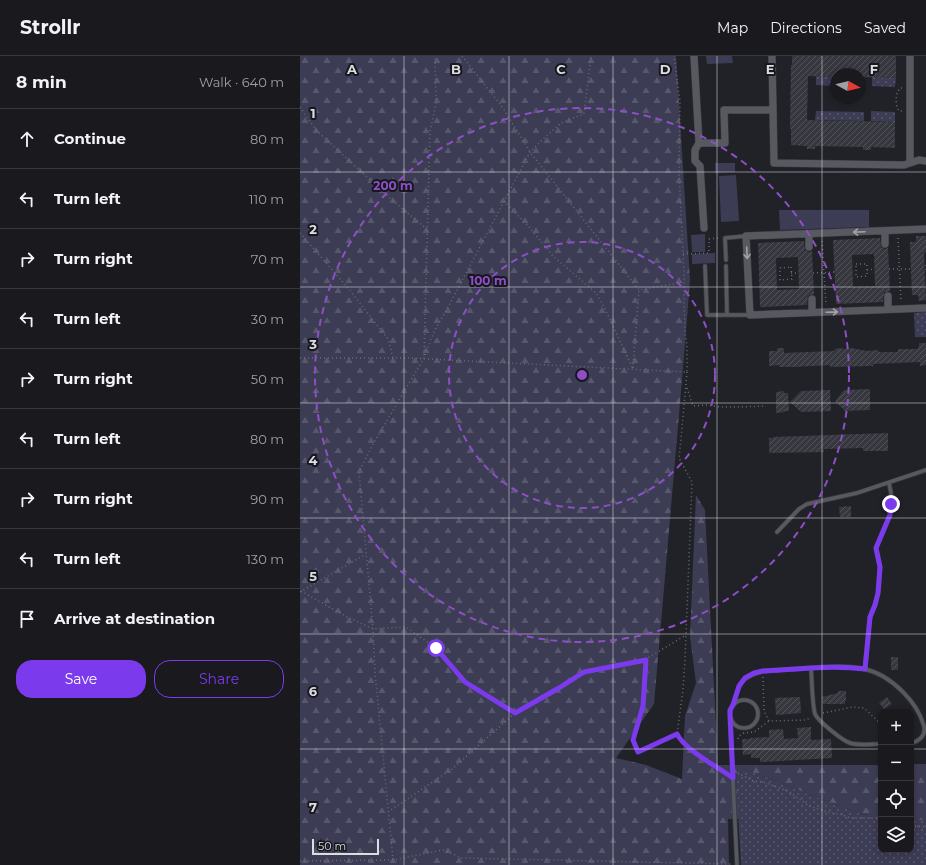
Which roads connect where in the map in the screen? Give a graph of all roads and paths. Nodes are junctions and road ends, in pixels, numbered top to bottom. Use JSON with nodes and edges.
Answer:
{"nodes":[{"id":1,"x":435,"y":56,"type":"edge"},
{"id":2,"x":462,"y":56,"type":"edge"},
{"id":3,"x":591,"y":56,"type":"edge"},
{"id":4,"x":674,"y":56,"type":"edge"},
{"id":5,"x":694,"y":56,"type":"edge"},
{"id":6,"x":772,"y":56,"type":"edge"},
{"id":7,"x":910,"y":56,"type":"edge"},
{"id":8,"x":897,"y":94,"type":"dead end"},
{"id":9,"x":896,"y":106,"type":"dead end"},
{"id":10,"x":300,"y":107,"type":"edge"},
{"id":11,"x":773,"y":110,"type":"junction"},
{"id":12,"x":699,"y":143,"type":"junction"},
{"id":13,"x":530,"y":152,"type":"junction"},
{"id":14,"x":926,"y":160,"type":"edge"},
{"id":15,"x":910,"y":163,"type":"junction"},
{"id":16,"x":504,"y":202,"type":"junction"},
{"id":17,"x":704,"y":228,"type":"dead end"},
{"id":18,"x":926,"y":229,"type":"edge"},
{"id":19,"x":428,"y":230,"type":"junction"},
{"id":20,"x":898,"y":230,"type":"junction"},
{"id":21,"x":884,"y":231,"type":"junction"},
{"id":22,"x":300,"y":233,"type":"edge"},
{"id":23,"x":822,"y":233,"type":"junction"},
{"id":24,"x":809,"y":234,"type":"junction"},
{"id":25,"x":746,"y":236,"type":"junction"},
{"id":26,"x":725,"y":238,"type":"junction"},
{"id":27,"x":885,"y":244,"type":"dead end"},
{"id":28,"x":809,"y":247,"type":"dead end"},
{"id":29,"x":683,"y":254,"type":"junction"},
{"id":30,"x":726,"y":260,"type":"dead end"},
{"id":31,"x":926,"y":265,"type":"edge"},
{"id":32,"x":705,"y":266,"type":"dead end"},
{"id":33,"x":726,"y":266,"type":"dead end"},
{"id":34,"x":889,"y":269,"type":"dead end"},
{"id":35,"x":900,"y":269,"type":"junction"},
{"id":36,"x":911,"y":269,"type":"dead end"},
{"id":37,"x":925,"y":269,"type":"edge"},
{"id":38,"x":867,"y":270,"type":"junction"},
{"id":39,"x":875,"y":270,"type":"dead end"},
{"id":40,"x":852,"y":271,"type":"dead end"},
{"id":41,"x":856,"y":271,"type":"junction"},
{"id":42,"x":824,"y":272,"type":"junction"},
{"id":43,"x":835,"y":272,"type":"dead end"},
{"id":44,"x":791,"y":273,"type":"junction"},
{"id":45,"x":799,"y":273,"type":"dead end"},
{"id":46,"x":813,"y":273,"type":"dead end"},
{"id":47,"x":777,"y":274,"type":"dead end"},
{"id":48,"x":780,"y":274,"type":"junction"},
{"id":49,"x":684,"y":282,"type":"junction"},
{"id":50,"x":639,"y":290,"type":"junction"},
{"id":51,"x":888,"y":296,"type":"dead end"},
{"id":52,"x":812,"y":299,"type":"dead end"},
{"id":53,"x":926,"y":308,"type":"edge"},
{"id":54,"x":888,"y":309,"type":"junction"},
{"id":55,"x":901,"y":309,"type":"junction"},
{"id":56,"x":812,"y":312,"type":"junction"},
{"id":57,"x":826,"y":312,"type":"junction"},
{"id":58,"x":727,"y":314,"type":"junction"},
{"id":59,"x":750,"y":315,"type":"junction"},
{"id":60,"x":300,"y":358,"type":"edge"},
{"id":61,"x":394,"y":358,"type":"junction"},
{"id":62,"x":424,"y":358,"type":"junction"},
{"id":63,"x":633,"y":370,"type":"junction"},
{"id":64,"x":687,"y":372,"type":"junction"},
{"id":65,"x":686,"y":386,"type":"junction"},
{"id":66,"x":766,"y":406,"type":"dead end"},
{"id":67,"x":926,"y":470,"type":"edge"},
{"id":68,"x":889,"y":483,"type":"junction"},
{"id":69,"x":777,"y":532,"type":"dead end"},
{"id":70,"x":366,"y":554,"type":"junction"},
{"id":71,"x":301,"y":592,"type":"edge"},
{"id":72,"x":373,"y":629,"type":"junction"},
{"id":73,"x":686,"y":635,"type":"junction"},
{"id":74,"x":646,"y":660,"type":"junction"},
{"id":75,"x":811,"y":668,"type":"junction"},
{"id":76,"x":865,"y":669,"type":"junction"},
{"id":77,"x":733,"y":705,"type":"junction"},
{"id":78,"x":515,"y":713,"type":"junction"},
{"id":79,"x":730,"y":719,"type":"junction"},
{"id":80,"x":770,"y":721,"type":"dead end"},
{"id":81,"x":677,"y":734,"type":"junction"},
{"id":82,"x":738,"y":739,"type":"dead end"},
{"id":83,"x":914,"y":742,"type":"edge"},
{"id":84,"x":878,"y":744,"type":"edge"},
{"id":85,"x":733,"y":770,"type":"junction"},
{"id":86,"x":733,"y":778,"type":"junction"},
{"id":87,"x":388,"y":812,"type":"junction"},
{"id":88,"x":878,"y":818,"type":"edge"},
{"id":89,"x":914,"y":826,"type":"edge"},
{"id":90,"x":926,"y":827,"type":"edge"},
{"id":91,"x":393,"y":860,"type":"junction"},
{"id":92,"x":300,"y":861,"type":"edge"},
{"id":93,"x":737,"y":864,"type":"edge"}],
"edges":[{"from":1,"to":19,"type":"path"},
{"from":2,"to":13,"type":"path"},
{"from":3,"to":13,"type":"path"},
{"from":4,"to":29,"type":"path"},
{"from":5,"to":12,"type":"street"},
{"from":6,"to":11,"type":"street"},
{"from":7,"to":15,"type":"street"},
{"from":8,"to":9,"type":"path"},
{"from":10,"to":19,"type":"path"},
{"from":11,"to":12,"type":"street"},
{"from":11,"to":15,"type":"street"},
{"from":12,"to":17,"type":"street"},
{"from":13,"to":16,"type":"path"},
{"from":13,"to":50,"type":"path"},
{"from":14,"to":15,"type":"street"},
{"from":16,"to":62,"type":"path"},
{"from":16,"to":63,"type":"path"},
{"from":18,"to":20,"type":"street"},
{"from":19,"to":62,"type":"path"},
{"from":20,"to":21,"type":"street"},
{"from":20,"to":35,"type":"path"},
{"from":21,"to":23,"type":"street","one_way":true},
{"from":21,"to":27,"type":"street"},
{"from":22,"to":61,"type":"path"},
{"from":23,"to":24,"type":"street"},
{"from":23,"to":42,"type":"path"},
{"from":24,"to":25,"type":"street"},
{"from":24,"to":28,"type":"street"},
{"from":25,"to":26,"type":"lane"},
{"from":25,"to":59,"type":"street","one_way":true},
{"from":26,"to":29,"type":"path"},
{"from":26,"to":30,"type":"lane"},
{"from":29,"to":49,"type":"path"},
{"from":31,"to":37,"type":"path"},
{"from":32,"to":58,"type":"lane"},
{"from":33,"to":58,"type":"lane"},
{"from":34,"to":35,"type":"path"},
{"from":35,"to":36,"type":"path"},
{"from":35,"to":55,"type":"path"},
{"from":38,"to":39,"type":"path"},
{"from":38,"to":41,"type":"path"},
{"from":38,"to":41,"type":"path"},
{"from":40,"to":41,"type":"path"},
{"from":42,"to":43,"type":"path"},
{"from":42,"to":46,"type":"path"},
{"from":42,"to":57,"type":"path"},
{"from":44,"to":45,"type":"path"},
{"from":44,"to":48,"type":"path"},
{"from":44,"to":48,"type":"path"},
{"from":47,"to":48,"type":"path"},
{"from":49,"to":50,"type":"path"},
{"from":49,"to":64,"type":"path"},
{"from":50,"to":63,"type":"path"},
{"from":51,"to":54,"type":"street"},
{"from":52,"to":56,"type":"street"},
{"from":53,"to":55,"type":"street"},
{"from":54,"to":55,"type":"street"},
{"from":57,"to":54,"type":"street","one_way":true},
{"from":56,"to":57,"type":"street"},
{"from":56,"to":59,"type":"street"},
{"from":58,"to":59,"type":"lane"},
{"from":60,"to":61,"type":"path"},
{"from":61,"to":62,"type":"path"},
{"from":62,"to":63,"type":"path"},
{"from":62,"to":70,"type":"path"},
{"from":63,"to":64,"type":"path"},
{"from":64,"to":65,"type":"path"},
{"from":65,"to":66,"type":"path"},
{"from":65,"to":73,"type":"path"},
{"from":67,"to":68,"type":"lane"},
{"from":68,"to":69,"type":"lane"},
{"from":68,"to":76,"type":"lane"},
{"from":70,"to":71,"type":"path"},
{"from":70,"to":72,"type":"path"},
{"from":71,"to":72,"type":"path"},
{"from":72,"to":78,"type":"path"},
{"from":72,"to":87,"type":"path"},
{"from":73,"to":74,"type":"path"},
{"from":73,"to":81,"type":"path"},
{"from":74,"to":78,"type":"path"},
{"from":74,"to":81,"type":"path"},
{"from":75,"to":76,"type":"lane"},
{"from":75,"to":77,"type":"lane"},
{"from":75,"to":84,"type":"lane"},
{"from":76,"to":83,"type":"lane"},
{"from":77,"to":79,"type":"lane"},
{"from":77,"to":79,"type":"lane"},
{"from":78,"to":87,"type":"path"},
{"from":79,"to":85,"type":"lane"},
{"from":80,"to":82,"type":"path"},
{"from":81,"to":86,"type":"path"},
{"from":85,"to":86,"type":"lane"},
{"from":85,"to":88,"type":"path"},
{"from":86,"to":93,"type":"lane"},
{"from":87,"to":91,"type":"path"},
{"from":89,"to":90,"type":"path"},
{"from":91,"to":92,"type":"path"},
{"from":91,"to":93,"type":"path"}]}
